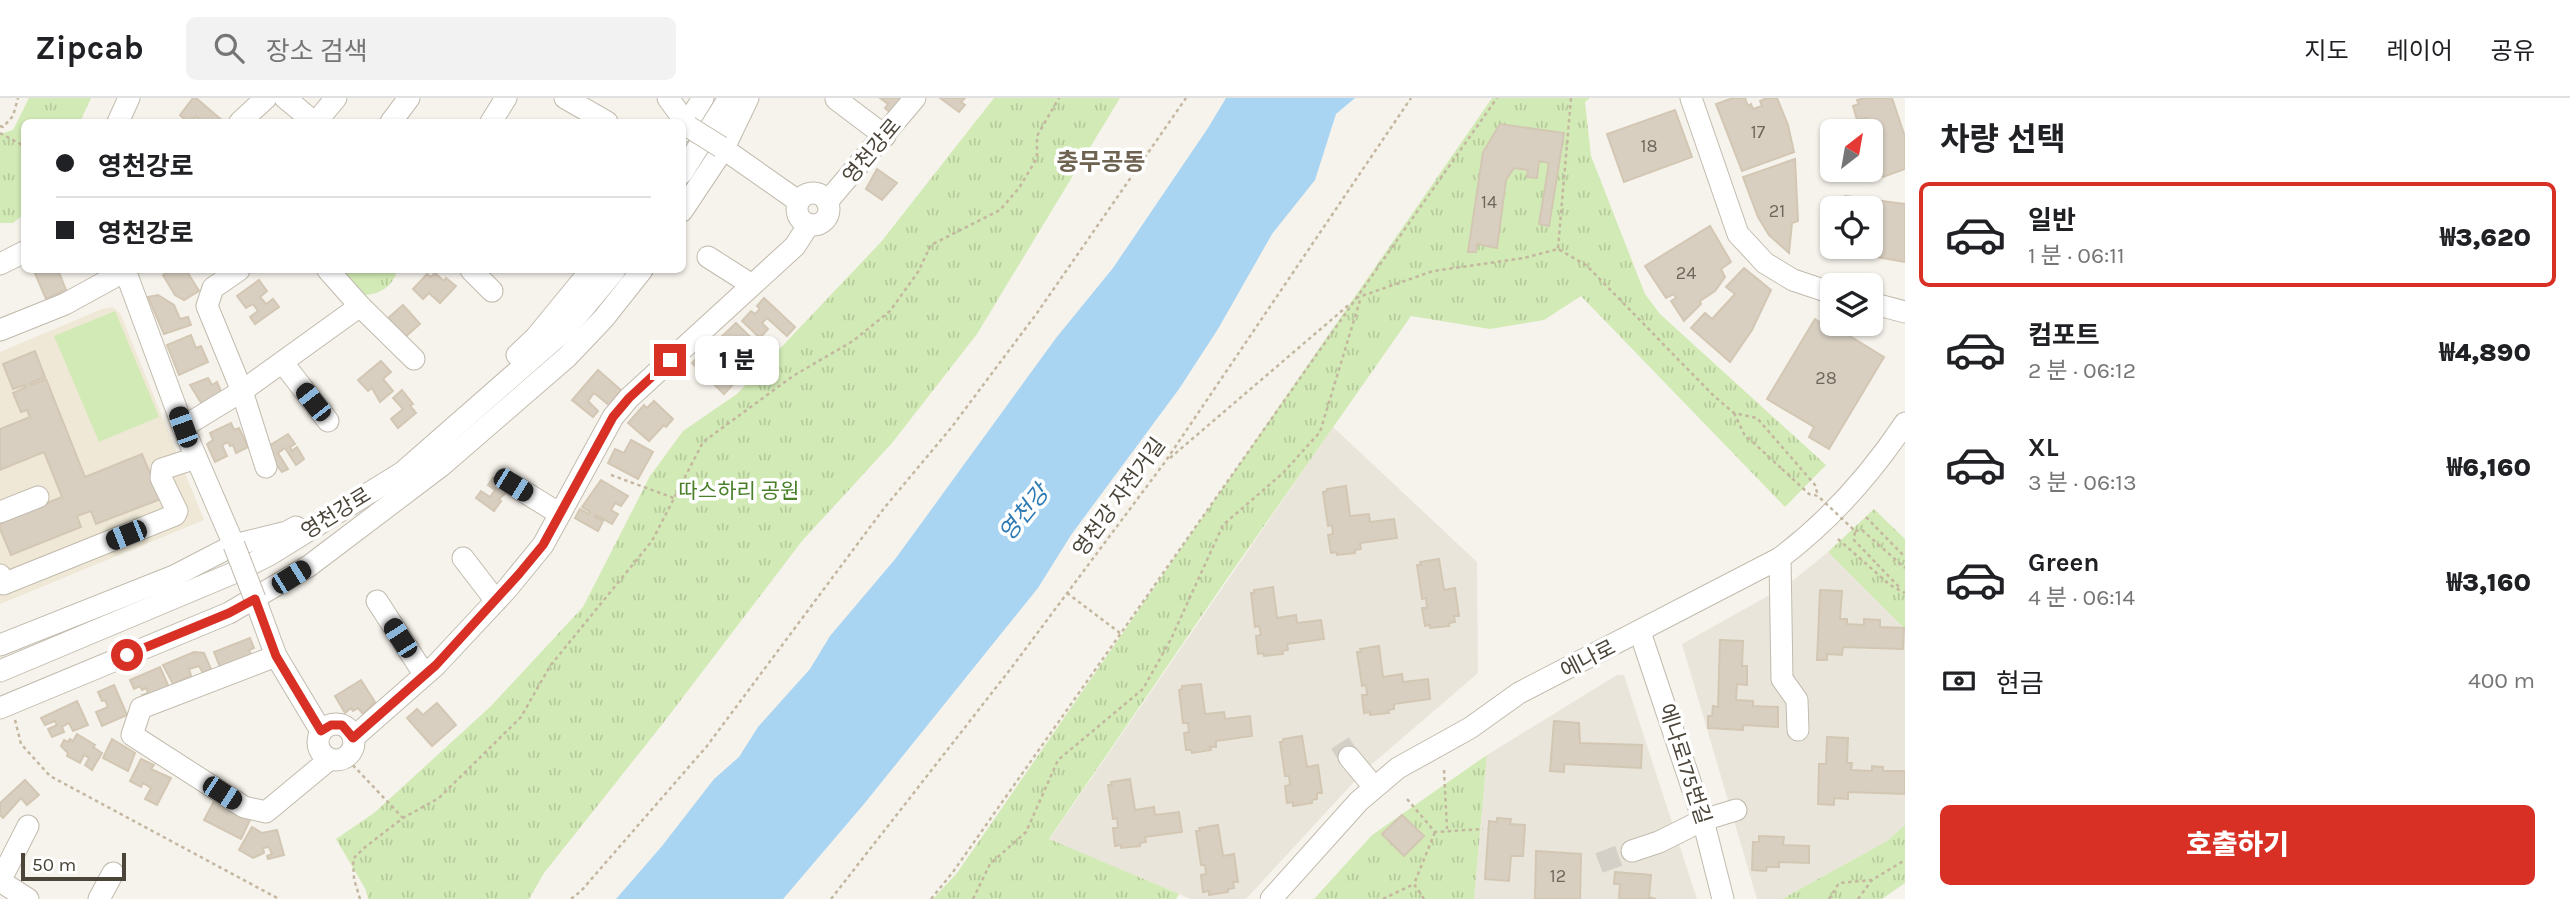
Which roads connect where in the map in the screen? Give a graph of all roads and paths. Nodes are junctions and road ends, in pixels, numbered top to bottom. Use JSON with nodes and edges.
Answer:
{"nodes":[{"id":1,"x":18,"y":98,"type":"edge"},
{"id":2,"x":129,"y":98,"type":"edge"},
{"id":3,"x":266,"y":98,"type":"edge"},
{"id":4,"x":285,"y":98,"type":"edge"},
{"id":5,"x":336,"y":98,"type":"edge"},
{"id":6,"x":409,"y":98,"type":"edge"},
{"id":7,"x":506,"y":98,"type":"edge"},
{"id":8,"x":565,"y":98,"type":"edge"},
{"id":9,"x":668,"y":98,"type":"edge"},
{"id":10,"x":703,"y":98,"type":"edge"},
{"id":11,"x":729,"y":98,"type":"edge"},
{"id":12,"x":748,"y":98,"type":"edge"},
{"id":13,"x":915,"y":98,"type":"edge"},
{"id":14,"x":1059,"y":98,"type":"edge"},
{"id":15,"x":1186,"y":98,"type":"edge"},
{"id":16,"x":1411,"y":98,"type":"edge"},
{"id":17,"x":1497,"y":98,"type":"edge"},
{"id":18,"x":1571,"y":98,"type":"edge"},
{"id":19,"x":1691,"y":98,"type":"edge"},
{"id":20,"x":836,"y":99,"type":"edge"},
{"id":21,"x":119,"y":119,"type":"edge"},
{"id":22,"x":243,"y":119,"type":"edge"},
{"id":23,"x":311,"y":119,"type":"edge"},
{"id":24,"x":318,"y":119,"type":"edge"},
{"id":25,"x":393,"y":119,"type":"edge"},
{"id":26,"x":493,"y":119,"type":"edge"},
{"id":27,"x":602,"y":119,"type":"edge"},
{"id":28,"x":681,"y":119,"type":"edge"},
{"id":29,"x":0,"y":126,"type":"edge"},
{"id":30,"x":686,"y":128,"type":"edge"},
{"id":31,"x":0,"y":133,"type":"edge"},
{"id":32,"x":885,"y":136,"type":"junction"},
{"id":33,"x":21,"y":144,"type":"edge"},
{"id":34,"x":722,"y":148,"type":"junction"},
{"id":35,"x":686,"y":167,"type":"edge"},
{"id":36,"x":798,"y":201,"type":"junction"},
{"id":37,"x":827,"y":202,"type":"junction"},
{"id":38,"x":686,"y":205,"type":"edge"},
{"id":39,"x":810,"y":224,"type":"junction"},
{"id":40,"x":1558,"y":249,"type":"junction"},
{"id":41,"x":21,"y":254,"type":"edge"},
{"id":42,"x":708,"y":257,"type":"dead end"},
{"id":43,"x":0,"y":264,"type":"edge"},
{"id":44,"x":121,"y":273,"type":"edge"},
{"id":45,"x":127,"y":273,"type":"edge"},
{"id":46,"x":235,"y":273,"type":"edge"},
{"id":47,"x":331,"y":273,"type":"edge"},
{"id":48,"x":474,"y":273,"type":"edge"},
{"id":49,"x":589,"y":273,"type":"edge"},
{"id":50,"x":613,"y":273,"type":"edge"},
{"id":51,"x":640,"y":273,"type":"edge"},
{"id":52,"x":752,"y":285,"type":"junction"},
{"id":53,"x":1820,"y":289,"type":"edge"},
{"id":54,"x":492,"y":290,"type":"dead end"},
{"id":55,"x":1361,"y":296,"type":"junction"},
{"id":56,"x":1356,"y":298,"type":"junction"},
{"id":57,"x":360,"y":306,"type":"junction"},
{"id":58,"x":1883,"y":306,"type":"edge"},
{"id":59,"x":1905,"y":312,"type":"edge"},
{"id":60,"x":0,"y":330,"type":"edge"},
{"id":61,"x":414,"y":359,"type":"dead end"},
{"id":62,"x":283,"y":363,"type":"junction"},
{"id":63,"x":242,"y":391,"type":"junction"},
{"id":64,"x":1734,"y":413,"type":"junction"},
{"id":65,"x":328,"y":421,"type":"dead end"},
{"id":66,"x":1905,"y":423,"type":"edge"},
{"id":67,"x":183,"y":427,"type":"junction"},
{"id":68,"x":196,"y":458,"type":"junction"},
{"id":69,"x":1165,"y":462,"type":"junction"},
{"id":70,"x":265,"y":467,"type":"dead end"},
{"id":71,"x":611,"y":475,"type":"dead end"},
{"id":72,"x":513,"y":485,"type":"dead end"},
{"id":73,"x":1818,"y":496,"type":"junction"},
{"id":74,"x":38,"y":497,"type":"dead end"},
{"id":75,"x":674,"y":498,"type":"junction"},
{"id":76,"x":0,"y":512,"type":"edge"},
{"id":77,"x":560,"y":514,"type":"junction"},
{"id":78,"x":1866,"y":517,"type":"dead end"},
{"id":79,"x":1855,"y":531,"type":"junction"},
{"id":80,"x":1838,"y":539,"type":"dead end"},
{"id":81,"x":234,"y":545,"type":"junction"},
{"id":82,"x":1905,"y":557,"type":"edge"},
{"id":83,"x":463,"y":558,"type":"dead end"},
{"id":84,"x":1780,"y":558,"type":"junction"},
{"id":85,"x":1905,"y":568,"type":"edge"},
{"id":86,"x":0,"y":575,"type":"edge"},
{"id":87,"x":1903,"y":592,"type":"edge"},
{"id":88,"x":1067,"y":593,"type":"junction"},
{"id":89,"x":255,"y":599,"type":"junction"},
{"id":90,"x":377,"y":601,"type":"dead end"},
{"id":91,"x":496,"y":601,"type":"junction"},
{"id":92,"x":1640,"y":632,"type":"junction"},
{"id":93,"x":1120,"y":633,"type":"junction"},
{"id":94,"x":0,"y":645,"type":"edge"},
{"id":95,"x":276,"y":656,"type":"junction"},
{"id":96,"x":0,"y":671,"type":"edge"},
{"id":97,"x":424,"y":674,"type":"junction"},
{"id":98,"x":7,"y":711,"type":"edge"},
{"id":99,"x":1798,"y":730,"type":"dead end"},
{"id":100,"x":321,"y":731,"type":"junction"},
{"id":101,"x":343,"y":751,"type":"junction"},
{"id":102,"x":1349,"y":757,"type":"tunnel mouth"},
{"id":103,"x":1444,"y":770,"type":"dead end"},
{"id":104,"x":1374,"y":787,"type":"junction"},
{"id":105,"x":1407,"y":799,"type":"dead end"},
{"id":106,"x":1736,"y":810,"type":"dead end"},
{"id":107,"x":403,"y":818,"type":"junction"},
{"id":108,"x":1703,"y":820,"type":"junction"},
{"id":109,"x":28,"y":826,"type":"dead end"},
{"id":110,"x":1483,"y":829,"type":"dead end"},
{"id":111,"x":1447,"y":831,"type":"junction"},
{"id":112,"x":1435,"y":832,"type":"junction"},
{"id":113,"x":1632,"y":851,"type":"tunnel mouth"},
{"id":114,"x":1905,"y":860,"type":"edge"},
{"id":115,"x":113,"y":873,"type":"dead end"},
{"id":116,"x":1872,"y":880,"type":"junction"},
{"id":117,"x":0,"y":881,"type":"edge"},
{"id":118,"x":1414,"y":884,"type":"junction"},
{"id":119,"x":28,"y":899,"type":"edge"},
{"id":120,"x":99,"y":899,"type":"edge"},
{"id":121,"x":279,"y":899,"type":"edge"},
{"id":122,"x":360,"y":899,"type":"edge"},
{"id":123,"x":571,"y":899,"type":"edge"},
{"id":124,"x":831,"y":899,"type":"edge"},
{"id":125,"x":931,"y":899,"type":"edge"},
{"id":126,"x":973,"y":899,"type":"edge"},
{"id":127,"x":1271,"y":899,"type":"edge"},
{"id":128,"x":1383,"y":899,"type":"edge"},
{"id":129,"x":1424,"y":899,"type":"edge"},
{"id":130,"x":1723,"y":899,"type":"edge"},
{"id":131,"x":1829,"y":899,"type":"edge"},
{"id":132,"x":1858,"y":899,"type":"edge"}],
"edges":[{"from":1,"to":29,"type":"path"},
{"from":2,"to":21,"type":"street"},
{"from":3,"to":22,"type":"street"},
{"from":4,"to":23,"type":"street"},
{"from":5,"to":24,"type":"street"},
{"from":6,"to":25,"type":"street"},
{"from":7,"to":26,"type":"street"},
{"from":8,"to":27,"type":"street"},
{"from":9,"to":28,"type":"street"},
{"from":10,"to":30,"type":"street"},
{"from":11,"to":35,"type":"street"},
{"from":12,"to":34,"type":"street"},
{"from":13,"to":32,"type":"street","name":"영천강로"},
{"from":14,"to":75,"type":"path"},
{"from":15,"to":123,"type":"path"},
{"from":16,"to":69,"type":"path","name":"영천강 자전거길"},
{"from":17,"to":56,"type":"path"},
{"from":18,"to":40,"type":"path"},
{"from":19,"to":53,"type":"street"},
{"from":20,"to":32,"type":"street"},
{"from":30,"to":34,"type":"street","bridge":true},
{"from":31,"to":33,"type":"path"},
{"from":32,"to":37,"type":"street","name":"영천강로"},
{"from":34,"to":36,"type":"street"},
{"from":34,"to":38,"type":"street"},
{"from":36,"to":37,"type":"street","name":"영천강로"},
{"from":36,"to":39,"type":"street"},
{"from":37,"to":39,"type":"street","name":"영천강로"},
{"from":39,"to":52,"type":"street","name":"영천강로"},
{"from":40,"to":55,"type":"path"},
{"from":40,"to":64,"type":"path"},
{"from":41,"to":43,"type":"street"},
{"from":42,"to":52,"type":"street"},
{"from":44,"to":60,"type":"street"},
{"from":45,"to":67,"type":"street"},
{"from":46,"to":63,"type":"street"},
{"from":47,"to":57,"type":"street"},
{"from":48,"to":54,"type":"street"},
{"from":49,"to":81,"type":"street","name":"영천강로"},
{"from":50,"to":96,"type":"street","name":"영천강로"},
{"from":51,"to":89,"type":"street","name":"영천강로"},
{"from":52,"to":77,"type":"street","name":"영천강로"},
{"from":55,"to":56,"type":"path"},
{"from":55,"to":126,"type":"path"},
{"from":56,"to":69,"type":"path"},
{"from":56,"to":93,"type":"path"},
{"from":57,"to":61,"type":"street"},
{"from":57,"to":62,"type":"street"},
{"from":58,"to":59,"type":"street"},
{"from":62,"to":63,"type":"street"},
{"from":62,"to":65,"type":"street"},
{"from":63,"to":67,"type":"street"},
{"from":63,"to":70,"type":"street"},
{"from":64,"to":73,"type":"path","bridge":true},
{"from":64,"to":73,"type":"path"},
{"from":66,"to":84,"type":"street","name":"에나로"},
{"from":67,"to":68,"type":"street"},
{"from":68,"to":81,"type":"street"},
{"from":68,"to":86,"type":"street"},
{"from":69,"to":88,"type":"path","name":"영천강 자전거길"},
{"from":71,"to":75,"type":"path"},
{"from":72,"to":77,"type":"street"},
{"from":73,"to":79,"type":"path","bridge":true},
{"from":74,"to":76,"type":"street"},
{"from":75,"to":107,"type":"path"},
{"from":77,"to":91,"type":"street","name":"영천강로"},
{"from":78,"to":82,"type":"path"},
{"from":79,"to":85,"type":"path"},
{"from":79,"to":87,"type":"path","bridge":true},
{"from":80,"to":87,"type":"path"},
{"from":81,"to":89,"type":"street","bridge":true},
{"from":81,"to":94,"type":"street","name":"영천강로"},
{"from":83,"to":91,"type":"street"},
{"from":84,"to":92,"type":"street","name":"에나로"},
{"from":84,"to":99,"type":"street"},
{"from":88,"to":93,"type":"path"},
{"from":88,"to":124,"type":"path","name":"영천강 자전거길"},
{"from":89,"to":95,"type":"street"},
{"from":89,"to":98,"type":"street","name":"영천강로"},
{"from":90,"to":97,"type":"street"},
{"from":91,"to":97,"type":"street","name":"영천강로"},
{"from":92,"to":104,"type":"street","name":"에나로"},
{"from":92,"to":108,"type":"street","name":"에나로175번길"},
{"from":93,"to":125,"type":"path"},
{"from":95,"to":100,"type":"street"},
{"from":95,"to":101,"type":"street","name":"영천강로"},
{"from":97,"to":101,"type":"street","name":"영천강로"},
{"from":98,"to":121,"type":"path"},
{"from":100,"to":101,"type":"street"},
{"from":100,"to":101,"type":"street"},
{"from":101,"to":107,"type":"path"},
{"from":102,"to":104,"type":"street"},
{"from":103,"to":111,"type":"path"},
{"from":104,"to":127,"type":"street","name":"에나로"},
{"from":105,"to":112,"type":"path"},
{"from":106,"to":108,"type":"street"},
{"from":107,"to":122,"type":"path"},
{"from":108,"to":113,"type":"street"},
{"from":108,"to":130,"type":"street","name":"에나로175번길"},
{"from":109,"to":117,"type":"street"},
{"from":110,"to":111,"type":"path"},
{"from":111,"to":112,"type":"path"},
{"from":112,"to":118,"type":"path"},
{"from":114,"to":116,"type":"path"},
{"from":115,"to":120,"type":"street"},
{"from":116,"to":131,"type":"path"},
{"from":116,"to":132,"type":"path"},
{"from":117,"to":119,"type":"street"},
{"from":118,"to":128,"type":"path"},
{"from":118,"to":129,"type":"path"}]}
